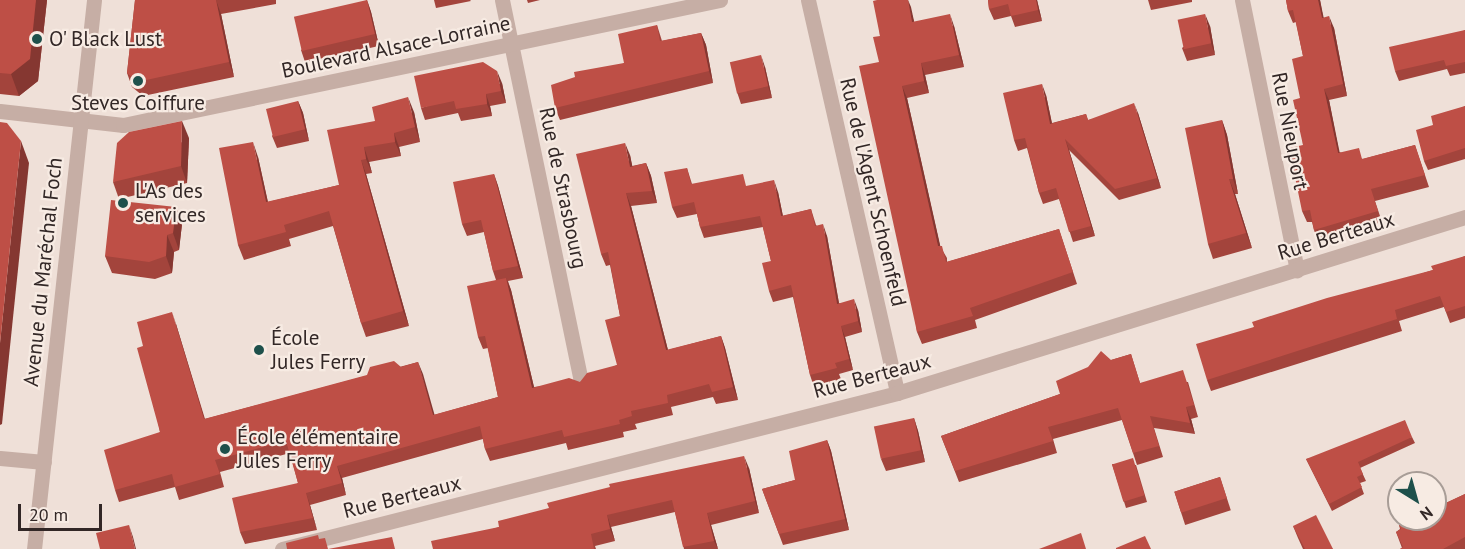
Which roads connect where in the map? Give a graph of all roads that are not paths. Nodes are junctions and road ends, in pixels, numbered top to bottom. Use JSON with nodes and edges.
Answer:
{"nodes":[{"id":1,"x":94,"y":0,"type":"edge"},
{"id":2,"x":502,"y":0,"type":"edge"},
{"id":3,"x":720,"y":0,"type":"edge"},
{"id":4,"x":808,"y":0,"type":"edge"},
{"id":5,"x":1242,"y":0,"type":"edge"},
{"id":6,"x":511,"y":45,"type":"junction"},
{"id":7,"x":0,"y":111,"type":"edge"},
{"id":8,"x":80,"y":120,"type":"junction"},
{"id":9,"x":1465,"y":217,"type":"edge"},
{"id":10,"x":1297,"y":270,"type":"junction"},
{"id":11,"x":582,"y":386,"type":"edge"},
{"id":12,"x":897,"y":393,"type":"junction"},
{"id":13,"x":0,"y":458,"type":"edge"},
{"id":14,"x":44,"y":462,"type":"junction"},
{"id":15,"x":34,"y":549,"type":"edge"},
{"id":16,"x":282,"y":549,"type":"edge"}],
"edges":[{"from":1,"to":8,"type":"street","name":"Avenue du Maréchal Foch"},
{"from":2,"to":6,"type":"street","name":"Rue de Strasbourg"},
{"from":3,"to":6,"type":"street","name":"Boulevard Alsace-Lorraine"},
{"from":4,"to":12,"type":"street","name":"Rue de l'Agent Schoenfeld"},
{"from":5,"to":10,"type":"street","name":"Rue Nieuport"},
{"from":6,"to":8,"type":"street","name":"Boulevard Alsace-Lorraine"},
{"from":6,"to":11,"type":"street","name":"Rue de Strasbourg"},
{"from":7,"to":8,"type":"street","name":"Boulevard Alsace-Lorraine"},
{"from":8,"to":14,"type":"street","name":"Avenue du Maréchal Foch"},
{"from":9,"to":10,"type":"street","name":"Rue Berteaux"},
{"from":10,"to":12,"type":"street","name":"Rue Berteaux"},
{"from":12,"to":16,"type":"street","name":"Rue Berteaux"},
{"from":13,"to":14,"type":"street"},
{"from":14,"to":15,"type":"street","name":"Avenue du Maréchal Foch"}]}
